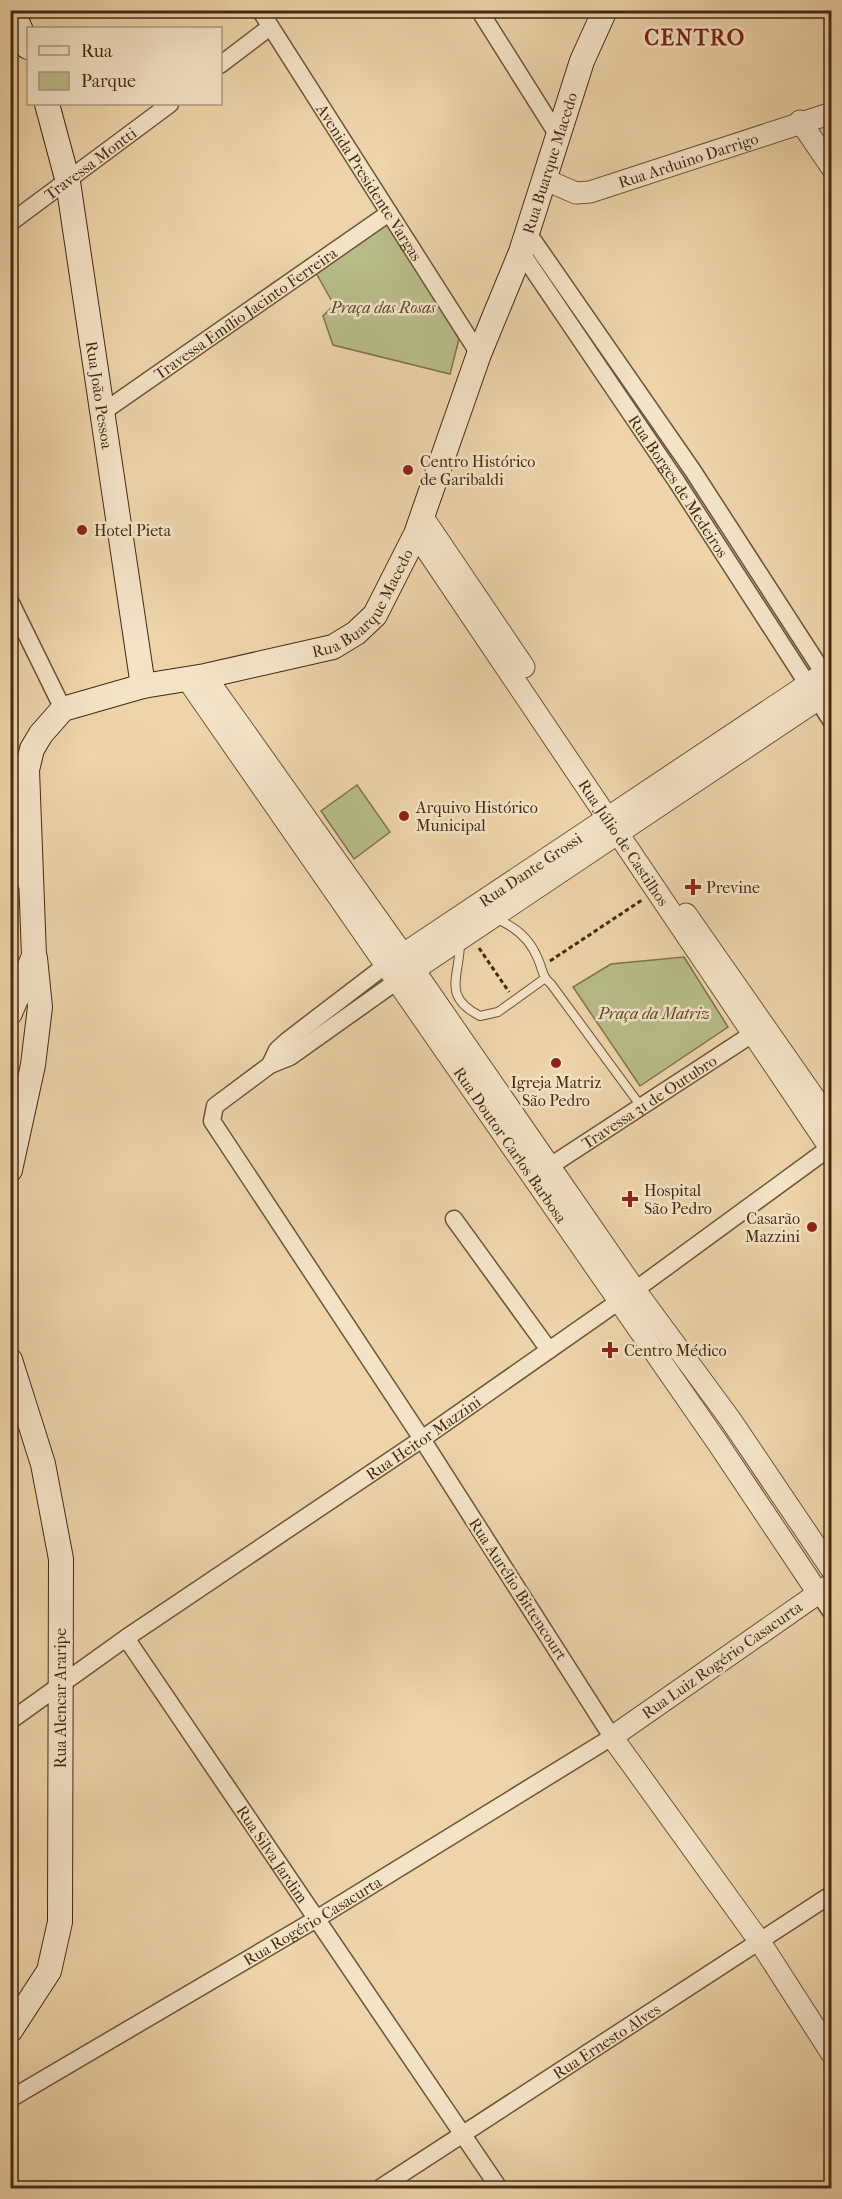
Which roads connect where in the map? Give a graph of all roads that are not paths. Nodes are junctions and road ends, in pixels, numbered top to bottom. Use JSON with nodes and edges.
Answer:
{"nodes":[{"id":1,"x":12,"y":10,"type":"edge"},
{"id":2,"x":260,"y":10,"type":"edge"},
{"id":3,"x":479,"y":10,"type":"edge"},
{"id":4,"x":605,"y":10,"type":"edge"},
{"id":5,"x":270,"y":27,"type":"junction"},
{"id":6,"x":27,"y":45,"type":"edge"},
{"id":7,"x":222,"y":63,"type":"edge"},
{"id":8,"x":47,"y":105,"type":"edge"},
{"id":9,"x":169,"y":105,"type":"edge"},
{"id":10,"x":831,"y":113,"type":"edge"},
{"id":11,"x":800,"y":121,"type":"junction"},
{"id":12,"x":557,"y":134,"type":"junction"},
{"id":13,"x":831,"y":168,"type":"edge"},
{"id":14,"x":546,"y":180,"type":"junction"},
{"id":15,"x":68,"y":182,"type":"junction"},
{"id":16,"x":389,"y":213,"type":"junction"},
{"id":17,"x":10,"y":223,"type":"edge"},
{"id":18,"x":524,"y":243,"type":"junction"},
{"id":19,"x":479,"y":354,"type":"junction"},
{"id":20,"x":100,"y":414,"type":"junction"},
{"id":21,"x":693,"y":471,"type":"junction"},
{"id":22,"x":677,"y":482,"type":"junction"},
{"id":23,"x":419,"y":525,"type":"junction"},
{"id":24,"x":10,"y":601,"type":"edge"},
{"id":25,"x":196,"y":677,"type":"junction"},
{"id":26,"x":824,"y":684,"type":"edge"},
{"id":27,"x":143,"y":686,"type":"junction"},
{"id":28,"x":63,"y":709,"type":"junction"},
{"id":29,"x":831,"y":722,"type":"edge"},
{"id":30,"x":615,"y":822,"type":"junction"},
{"id":31,"x":10,"y":854,"type":"edge"},
{"id":32,"x":34,"y":897,"type":"junction"},
{"id":33,"x":491,"y":918,"type":"junction"},
{"id":34,"x":464,"y":936,"type":"junction"},
{"id":35,"x":34,"y":956,"type":"junction"},
{"id":36,"x":400,"y":968,"type":"junction"},
{"id":37,"x":548,"y":981,"type":"junction"},
{"id":38,"x":10,"y":1013,"type":"edge"},
{"id":39,"x":758,"y":1030,"type":"junction"},
{"id":40,"x":640,"y":1105,"type":"junction"},
{"id":41,"x":212,"y":1121,"type":"joint"},
{"id":42,"x":829,"y":1134,"type":"edge"},
{"id":43,"x":10,"y":1170,"type":"edge"},
{"id":44,"x":541,"y":1172,"type":"junction"},
{"id":45,"x":454,"y":1219,"type":"dead end"},
{"id":46,"x":627,"y":1296,"type":"junction"},
{"id":47,"x":549,"y":1350,"type":"junction"},
{"id":48,"x":10,"y":1360,"type":"edge"},
{"id":49,"x":736,"y":1428,"type":"junction"},
{"id":50,"x":422,"y":1439,"type":"junction"},
{"id":51,"x":717,"y":1442,"type":"junction"},
{"id":52,"x":831,"y":1570,"type":"edge"},
{"id":53,"x":825,"y":1588,"type":"edge"},
{"id":54,"x":831,"y":1613,"type":"edge"},
{"id":55,"x":126,"y":1638,"type":"junction"},
{"id":56,"x":60,"y":1686,"type":"junction"},
{"id":57,"x":10,"y":1721,"type":"edge"},
{"id":58,"x":612,"y":1737,"type":"junction"},
{"id":59,"x":831,"y":1894,"type":"edge"},
{"id":60,"x":318,"y":1918,"type":"junction"},
{"id":61,"x":760,"y":1942,"type":"junction"},
{"id":62,"x":10,"y":2031,"type":"edge"},
{"id":63,"x":831,"y":2054,"type":"edge"},
{"id":64,"x":10,"y":2099,"type":"edge"},
{"id":65,"x":462,"y":2136,"type":"junction"},
{"id":66,"x":380,"y":2188,"type":"edge"},
{"id":67,"x":499,"y":2188,"type":"edge"}],
"edges":[{"from":1,"to":6,"type":"main road"},
{"from":2,"to":5,"type":"street","name":"Avenida Presidente Vargas"},
{"from":3,"to":12,"type":"street"},
{"from":4,"to":12,"type":"main road","name":"Rua Buarque Macedo"},
{"from":5,"to":7,"type":"street"},
{"from":5,"to":16,"type":"street","name":"Avenida Presidente Vargas"},
{"from":8,"to":15,"type":"main road","name":"Rua João Pessoa"},
{"from":9,"to":15,"type":"street","name":"Travessa Montti"},
{"from":10,"to":11,"type":"street","name":"Rua Arduino Darrigo"},
{"from":11,"to":13,"type":"street"},
{"from":11,"to":14,"type":"street","name":"Rua Arduino Darrigo"},
{"from":12,"to":14,"type":"main road","name":"Rua Buarque Macedo"},
{"from":14,"to":18,"type":"main road","name":"Rua Buarque Macedo"},
{"from":15,"to":17,"type":"street","name":"Travessa Montti"},
{"from":15,"to":20,"type":"main road","name":"Rua João Pessoa"},
{"from":16,"to":19,"type":"street","name":"Avenida Presidente Vargas"},
{"from":16,"to":20,"type":"street","name":"Travessa Emílio Jacinto Ferreira"},
{"from":18,"to":19,"type":"main road","name":"Rua Buarque Macedo"},
{"from":18,"to":21,"type":"street","name":"Rua Borges de Medeiros"},
{"from":18,"to":22,"type":"street","name":"Rua Borges de Medeiros"},
{"from":19,"to":23,"type":"main road","name":"Rua Buarque Macedo"},
{"from":20,"to":27,"type":"main road","name":"Rua João Pessoa"},
{"from":21,"to":22,"type":"street"},
{"from":21,"to":26,"type":"street","name":"Rua Borges de Medeiros"},
{"from":22,"to":26,"type":"street","name":"Rua Borges de Medeiros"},
{"from":23,"to":25,"type":"main road","name":"Rua Buarque Macedo"},
{"from":23,"to":30,"type":"street","name":"Rua Júlio de Castilhos"},
{"from":24,"to":28,"type":"street"},
{"from":25,"to":27,"type":"main road","name":"Rua Buarque Macedo"},
{"from":25,"to":36,"type":"street","name":"Rua Doutor Carlos Barbosa"},
{"from":26,"to":29,"type":"street","name":"Rua Borges de Medeiros"},
{"from":26,"to":30,"type":"street","name":"Rua Dante Grossi"},
{"from":27,"to":28,"type":"main road","name":"Rua Buarque Macedo"},
{"from":28,"to":32,"type":"main road"},
{"from":30,"to":33,"type":"street","name":"Rua Dante Grossi"},
{"from":30,"to":36,"type":"street","name":"Rua Dante Grossi"},
{"from":30,"to":39,"type":"street","name":"Rua Júlio de Castilhos"},
{"from":31,"to":32,"type":"street"},
{"from":32,"to":35,"type":"main road"},
{"from":33,"to":34,"type":"street","name":"Rua Dante Grossi"},
{"from":33,"to":37,"type":"lane"},
{"from":34,"to":36,"type":"street","name":"Rua Dante Grossi"},
{"from":34,"to":37,"type":"lane"},
{"from":35,"to":38,"type":"main road"},
{"from":35,"to":43,"type":"main road"},
{"from":36,"to":41,"type":"street","name":"Rua Dante Grossi"},
{"from":36,"to":44,"type":"street","name":"Rua Doutor Carlos Barbosa"},
{"from":37,"to":40,"type":"lane"},
{"from":39,"to":40,"type":"street","name":"Travessa 31 de Outubro"},
{"from":39,"to":42,"type":"street","name":"Rua Júlio de Castilhos"},
{"from":40,"to":44,"type":"street","name":"Travessa 31 de Outubro"},
{"from":41,"to":50,"type":"street","name":"Rua Aurélio Bittencourt"},
{"from":42,"to":46,"type":"street","name":"Rua Heitor Mazzini"},
{"from":44,"to":46,"type":"street","name":"Rua Doutor Carlos Barbosa"},
{"from":45,"to":47,"type":"street"},
{"from":46,"to":47,"type":"street","name":"Rua Heitor Mazzini"},
{"from":46,"to":49,"type":"street","name":"Rua Doutor Carlos Barbosa"},
{"from":46,"to":51,"type":"street","name":"Rua Doutor Carlos Barbosa"},
{"from":47,"to":50,"type":"street","name":"Rua Heitor Mazzini"},
{"from":48,"to":56,"type":"main road","name":"Rua Alencar Araripe"},
{"from":49,"to":51,"type":"street"},
{"from":49,"to":52,"type":"street","name":"Rua Doutor Carlos Barbosa"},
{"from":50,"to":55,"type":"street","name":"Rua Heitor Mazzini"},
{"from":50,"to":58,"type":"street","name":"Rua Aurélio Bittencourt"},
{"from":51,"to":53,"type":"street","name":"Rua Doutor Carlos Barbosa"},
{"from":53,"to":54,"type":"street","name":"Rua Doutor Carlos Barbosa"},
{"from":53,"to":58,"type":"street","name":"Rua Luiz Rogério Casacurta"},
{"from":55,"to":56,"type":"street","name":"Rua Heitor Mazzini"},
{"from":55,"to":60,"type":"street","name":"Rua Silva Jardim"},
{"from":56,"to":57,"type":"street","name":"Rua Heitor Mazzini"},
{"from":56,"to":62,"type":"main road","name":"Rua Alencar Araripe"},
{"from":58,"to":60,"type":"street","name":"Rua Rogério Casacurta"},
{"from":58,"to":61,"type":"street","name":"Rua Aurélio Bittencourt"},
{"from":59,"to":61,"type":"street","name":"Rua Ernesto Alves"},
{"from":60,"to":64,"type":"street","name":"Rua Rogério Casacurta"},
{"from":60,"to":65,"type":"street","name":"Rua Silva Jardim"},
{"from":61,"to":63,"type":"street","name":"Rua Aurélio Bittencourt"},
{"from":61,"to":65,"type":"street","name":"Rua Ernesto Alves"},
{"from":65,"to":66,"type":"street","name":"Rua Ernesto Alves"},
{"from":65,"to":67,"type":"street","name":"Rua Silva Jardim"}]}
